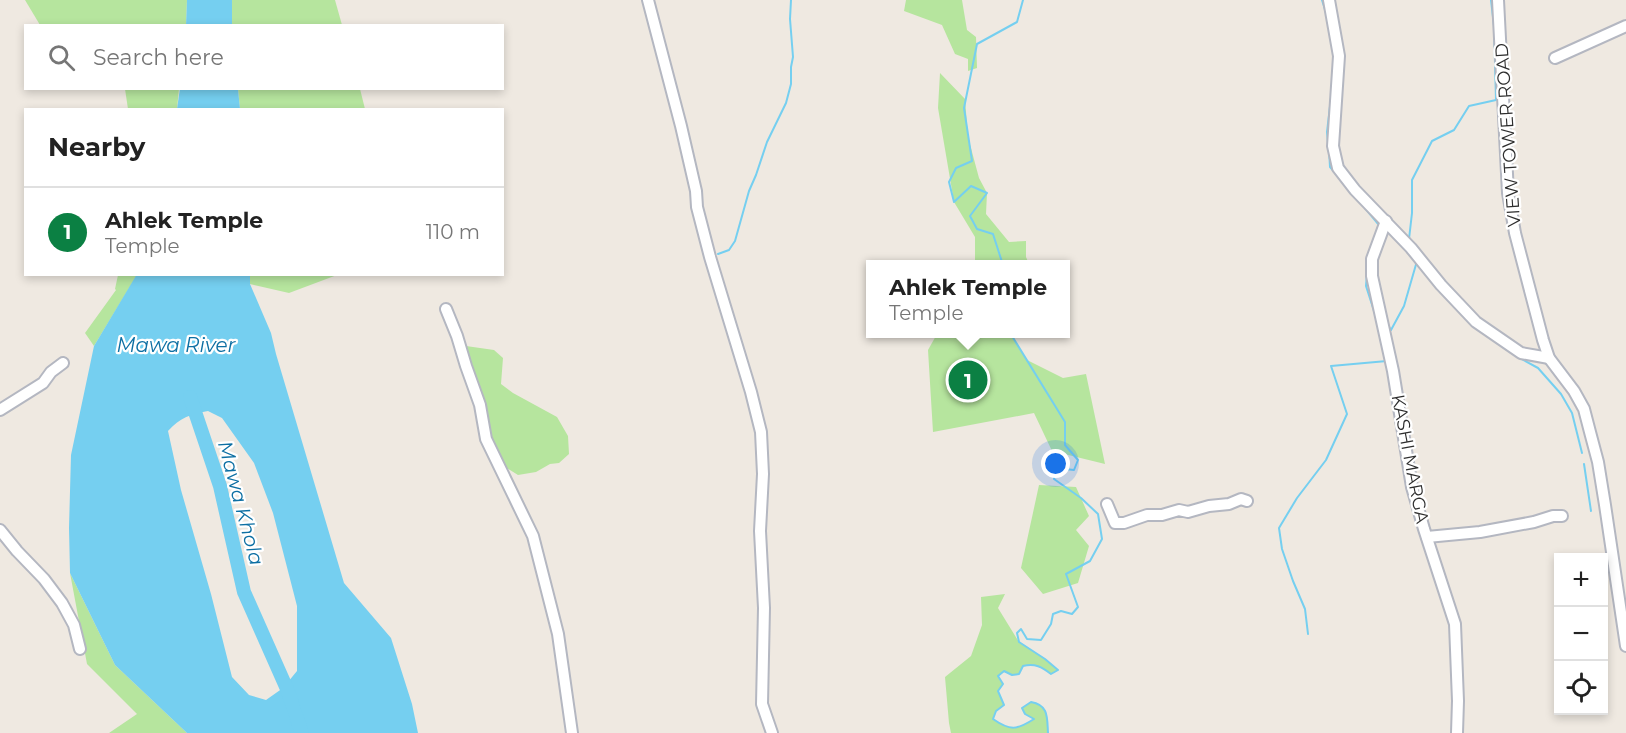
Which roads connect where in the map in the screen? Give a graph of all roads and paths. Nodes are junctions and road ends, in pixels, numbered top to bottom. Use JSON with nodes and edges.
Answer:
{"nodes":[{"id":1,"x":648,"y":0,"type":"edge"},
{"id":2,"x":1329,"y":0,"type":"edge"},
{"id":3,"x":1498,"y":0,"type":"edge"},
{"id":4,"x":1626,"y":26,"type":"edge"},
{"id":5,"x":1555,"y":58,"type":"dead end"},
{"id":6,"x":1386,"y":221,"type":"junction"},
{"id":7,"x":446,"y":309,"type":"dead end"},
{"id":8,"x":1549,"y":358,"type":"junction"},
{"id":9,"x":63,"y":363,"type":"dead end"},
{"id":10,"x":0,"y":411,"type":"edge"},
{"id":11,"x":1247,"y":501,"type":"dead end"},
{"id":12,"x":1107,"y":504,"type":"dead end"},
{"id":13,"x":1562,"y":516,"type":"dead end"},
{"id":14,"x":0,"y":530,"type":"edge"},
{"id":15,"x":1426,"y":537,"type":"junction"},
{"id":16,"x":1626,"y":646,"type":"edge"},
{"id":17,"x":80,"y":649,"type":"dead end"},
{"id":18,"x":572,"y":733,"type":"edge"},
{"id":19,"x":772,"y":733,"type":"edge"},
{"id":20,"x":1457,"y":733,"type":"edge"}],
"edges":[{"from":1,"to":19,"type":"street"},
{"from":2,"to":6,"type":"street"},
{"from":3,"to":8,"type":"street","name":"VIEW TOWER ROAD"},
{"from":4,"to":5,"type":"street"},
{"from":6,"to":8,"type":"street"},
{"from":6,"to":15,"type":"street","name":"KASHI MARGA"},
{"from":7,"to":18,"type":"street"},
{"from":8,"to":16,"type":"street","name":"VIEW TOWER ROAD"},
{"from":9,"to":10,"type":"street"},
{"from":11,"to":12,"type":"street"},
{"from":13,"to":15,"type":"street"},
{"from":14,"to":17,"type":"street"},
{"from":15,"to":20,"type":"street","name":"KASHI MARGA"}]}
